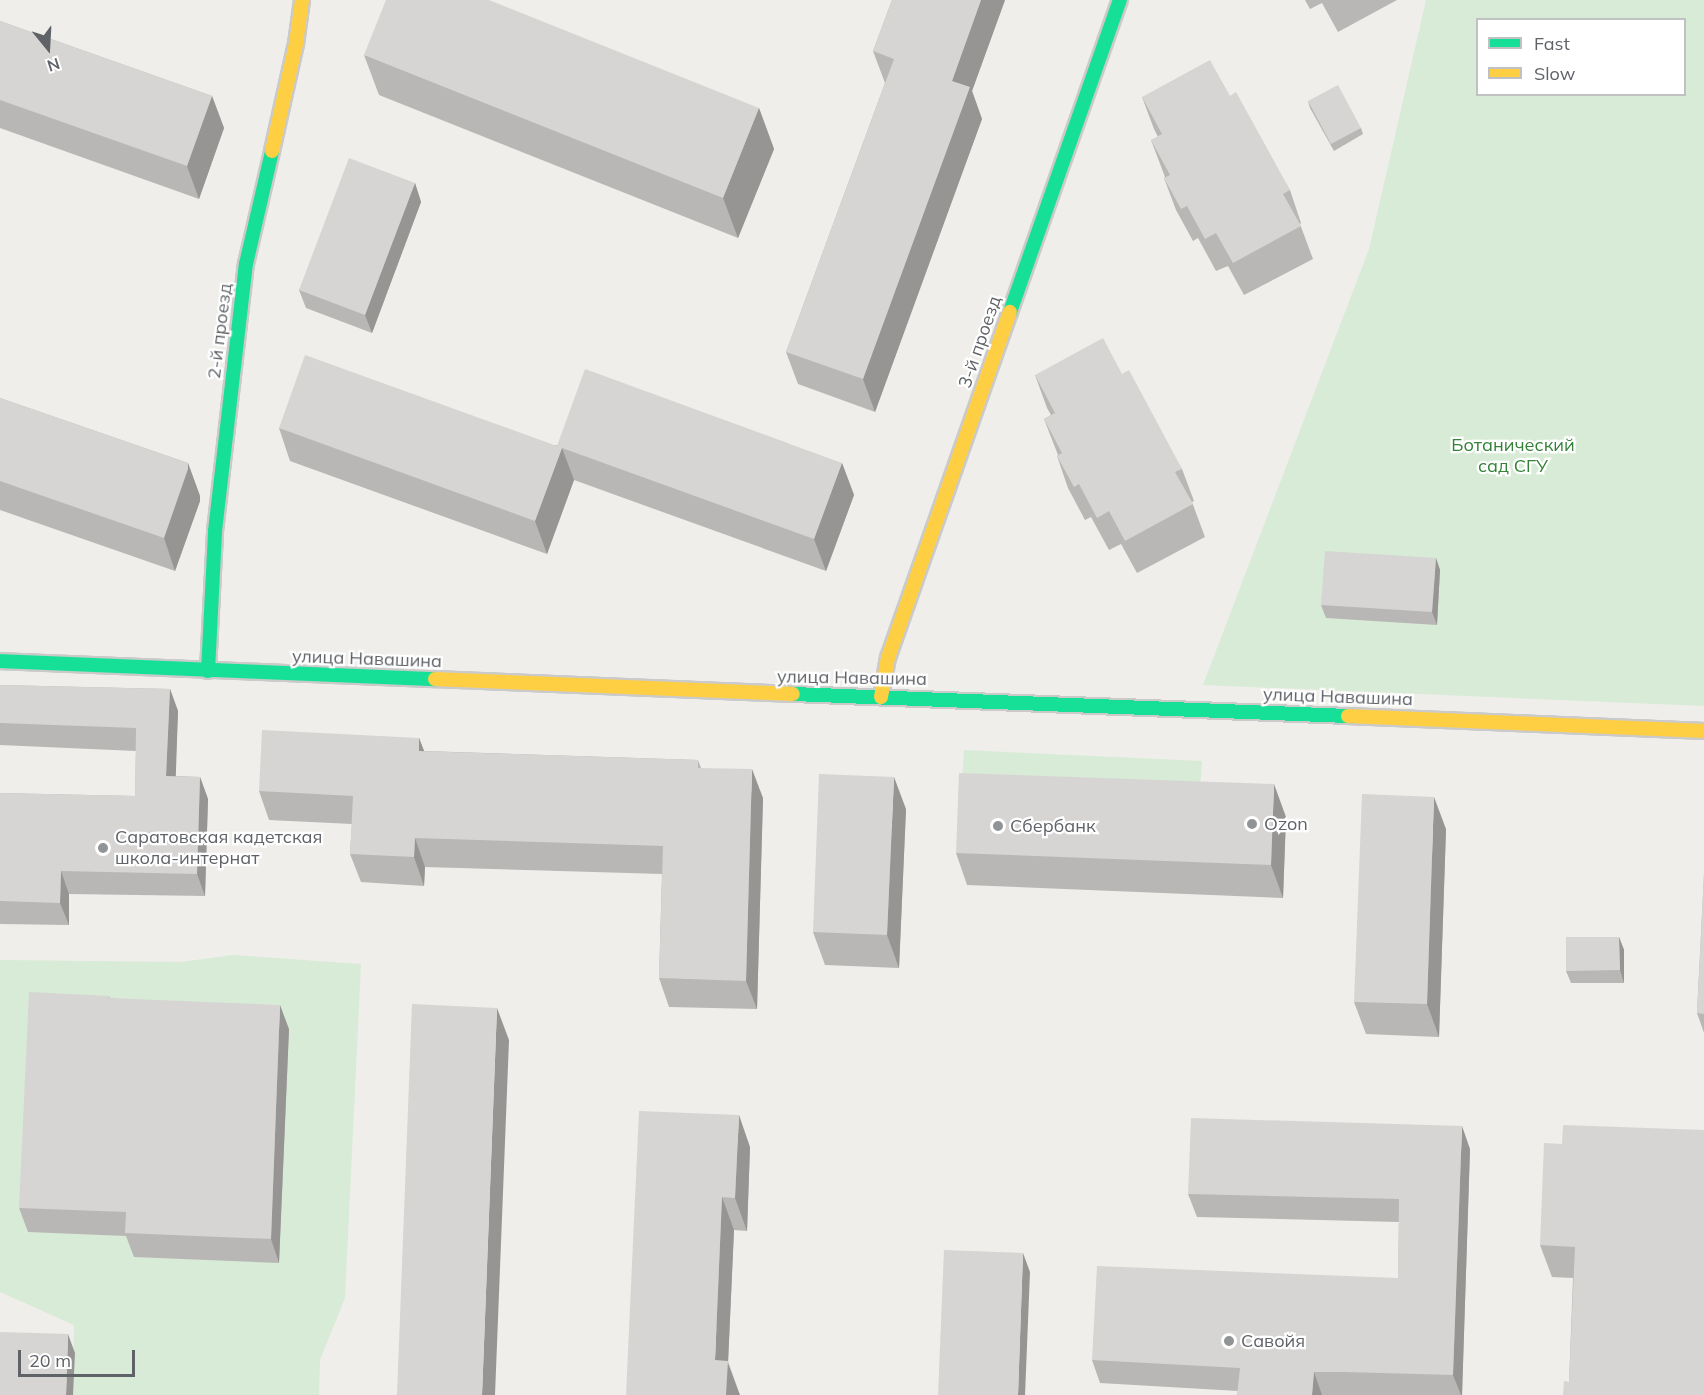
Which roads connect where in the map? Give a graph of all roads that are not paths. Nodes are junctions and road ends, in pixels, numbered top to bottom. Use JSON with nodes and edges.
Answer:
{"nodes":[{"id":1,"x":302,"y":0,"type":"edge"},
{"id":2,"x":1120,"y":0,"type":"edge"},
{"id":3,"x":0,"y":661,"type":"edge"},
{"id":4,"x":208,"y":671,"type":"junction"},
{"id":5,"x":881,"y":697,"type":"junction"},
{"id":6,"x":1704,"y":731,"type":"edge"}],
"edges":[{"from":1,"to":4,"type":"main road","name":"2-й проезд"},
{"from":2,"to":5,"type":"main road","name":"3-й проезд"},
{"from":3,"to":4,"type":"main road","name":"улица Навашина"},
{"from":4,"to":5,"type":"main road","name":"улица Навашина"},
{"from":5,"to":6,"type":"main road","name":"улица Навашина"}]}
